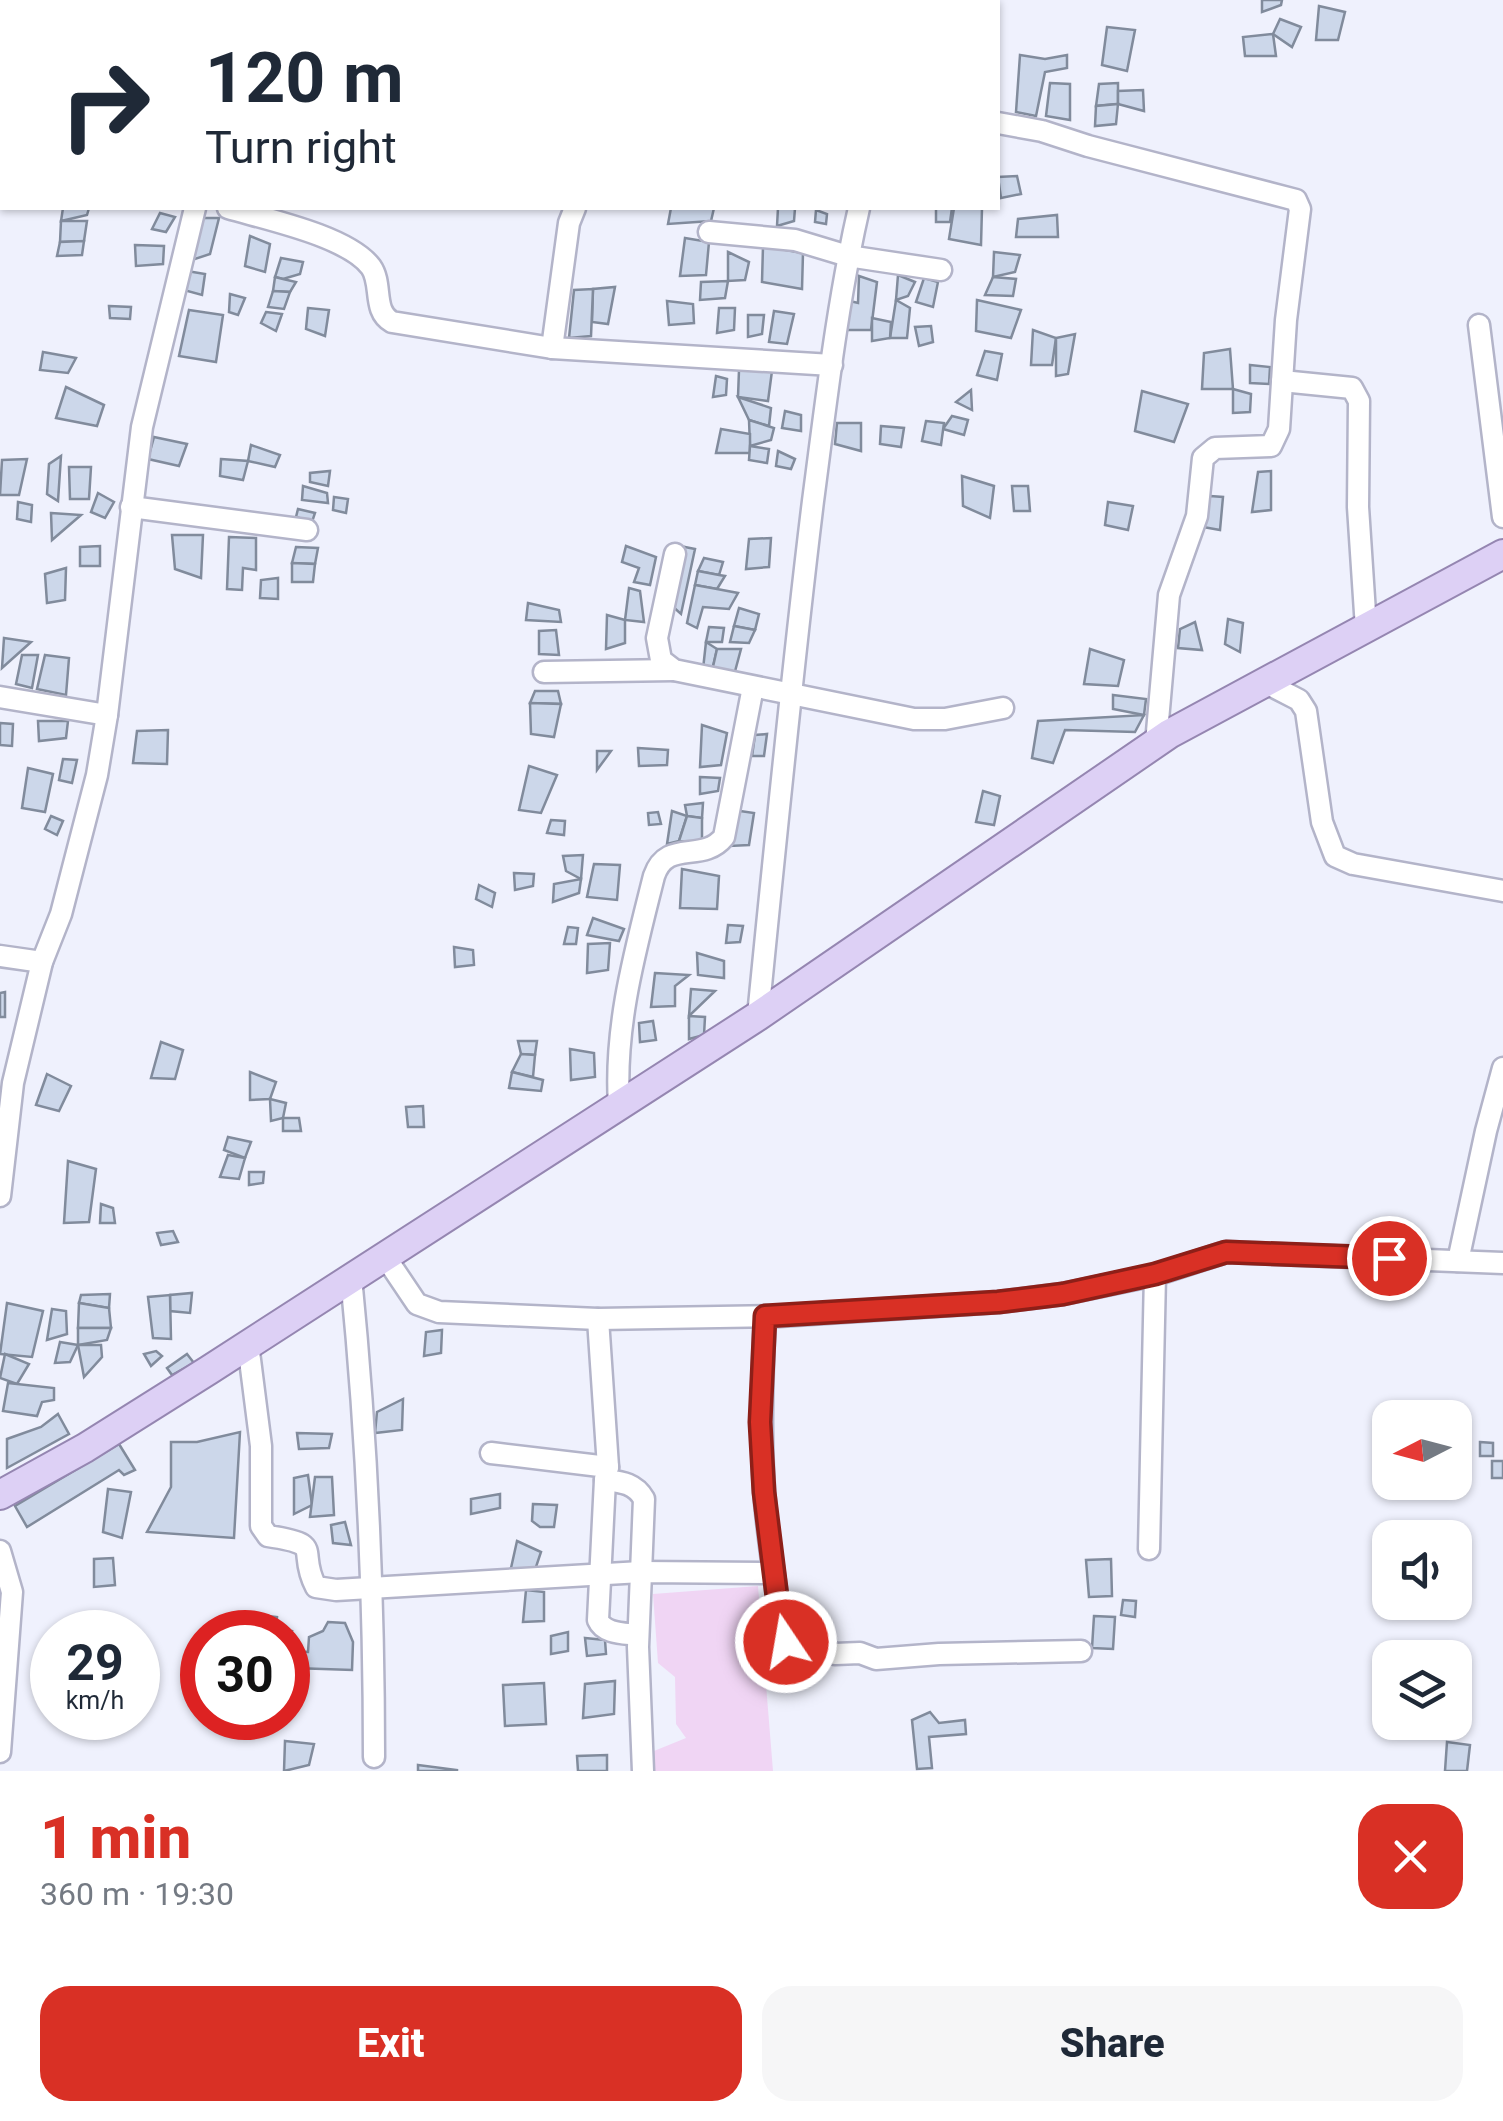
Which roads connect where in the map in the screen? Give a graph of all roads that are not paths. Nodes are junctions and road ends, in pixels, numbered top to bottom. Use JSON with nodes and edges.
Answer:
{"nodes":[{"id":1,"x":1000,"y":123,"type":"edge"},
{"id":2,"x":195,"y":210,"type":"edge"},
{"id":3,"x":234,"y":210,"type":"edge"},
{"id":4,"x":574,"y":210,"type":"edge"},
{"id":5,"x":859,"y":210,"type":"edge"},
{"id":6,"x":708,"y":232,"type":"dead end"},
{"id":7,"x":848,"y":256,"type":"junction"},
{"id":8,"x":941,"y":270,"type":"dead end"},
{"id":9,"x":1478,"y":325,"type":"dead end"},
{"id":10,"x":552,"y":348,"type":"junction"},
{"id":11,"x":832,"y":365,"type":"junction"},
{"id":12,"x":1282,"y":381,"type":"junction"},
{"id":13,"x":131,"y":508,"type":"junction"},
{"id":14,"x":1503,"y":517,"type":"edge"},
{"id":15,"x":307,"y":530,"type":"dead end"},
{"id":16,"x":675,"y":554,"type":"dead end"},
{"id":17,"x":1503,"y":554,"type":"edge"},
{"id":18,"x":1366,"y":628,"type":"junction"},
{"id":19,"x":674,"y":670,"type":"junction"},
{"id":20,"x":544,"y":672,"type":"dead end"},
{"id":21,"x":1264,"y":682,"type":"junction"},
{"id":22,"x":753,"y":687,"type":"junction"},
{"id":23,"x":789,"y":694,"type":"junction"},
{"id":24,"x":0,"y":697,"type":"edge"},
{"id":25,"x":1004,"y":708,"type":"dead end"},
{"id":26,"x":108,"y":715,"type":"junction"},
{"id":27,"x":1156,"y":743,"type":"junction"},
{"id":28,"x":1503,"y":890,"type":"edge"},
{"id":29,"x":0,"y":956,"type":"edge"},
{"id":30,"x":42,"y":962,"type":"junction"},
{"id":31,"x":758,"y":1016,"type":"junction"},
{"id":32,"x":1503,"y":1068,"type":"edge"},
{"id":33,"x":619,"y":1105,"type":"junction"},
{"id":34,"x":0,"y":1196,"type":"edge"},
{"id":35,"x":384,"y":1256,"type":"junction"},
{"id":36,"x":1458,"y":1261,"type":"junction"},
{"id":37,"x":1503,"y":1264,"type":"edge"},
{"id":38,"x":1155,"y":1274,"type":"junction"},
{"id":39,"x":351,"y":1277,"type":"junction"},
{"id":40,"x":765,"y":1316,"type":"junction"},
{"id":41,"x":598,"y":1319,"type":"junction"},
{"id":42,"x":248,"y":1344,"type":"junction"},
{"id":43,"x":492,"y":1454,"type":"dead end"},
{"id":44,"x":606,"y":1474,"type":"junction"},
{"id":45,"x":0,"y":1495,"type":"edge"},
{"id":46,"x":1149,"y":1549,"type":"dead end"},
{"id":47,"x":0,"y":1551,"type":"edge"},
{"id":48,"x":641,"y":1572,"type":"junction"},
{"id":49,"x":772,"y":1573,"type":"junction"},
{"id":50,"x":600,"y":1574,"type":"junction"},
{"id":51,"x":371,"y":1588,"type":"junction"},
{"id":52,"x":638,"y":1635,"type":"junction"},
{"id":53,"x":1081,"y":1651,"type":"dead end"},
{"id":54,"x":0,"y":1752,"type":"edge"},
{"id":55,"x":374,"y":1757,"type":"dead end"},
{"id":56,"x":643,"y":1771,"type":"edge"}],
"edges":[{"from":1,"to":12,"type":"street"},
{"from":2,"to":13,"type":"street"},
{"from":3,"to":10,"type":"street"},
{"from":4,"to":10,"type":"street"},
{"from":5,"to":7,"type":"street"},
{"from":6,"to":7,"type":"street"},
{"from":7,"to":8,"type":"street"},
{"from":7,"to":11,"type":"street"},
{"from":9,"to":14,"type":"street"},
{"from":10,"to":11,"type":"street"},
{"from":11,"to":23,"type":"street"},
{"from":12,"to":18,"type":"street"},
{"from":12,"to":27,"type":"street"},
{"from":13,"to":15,"type":"street"},
{"from":13,"to":26,"type":"street"},
{"from":16,"to":19,"type":"street"},
{"from":17,"to":18,"type":"main road"},
{"from":18,"to":21,"type":"main road"},
{"from":19,"to":20,"type":"street"},
{"from":19,"to":22,"type":"street"},
{"from":21,"to":27,"type":"main road"},
{"from":21,"to":28,"type":"street"},
{"from":22,"to":23,"type":"street"},
{"from":22,"to":33,"type":"street"},
{"from":23,"to":25,"type":"street"},
{"from":23,"to":31,"type":"street"},
{"from":24,"to":26,"type":"street"},
{"from":26,"to":30,"type":"street"},
{"from":27,"to":31,"type":"main road"},
{"from":29,"to":30,"type":"street"},
{"from":30,"to":34,"type":"street"},
{"from":31,"to":33,"type":"main road"},
{"from":32,"to":36,"type":"street"},
{"from":33,"to":35,"type":"main road"},
{"from":35,"to":39,"type":"main road"},
{"from":35,"to":41,"type":"street"},
{"from":36,"to":37,"type":"street"},
{"from":36,"to":38,"type":"street"},
{"from":38,"to":40,"type":"street"},
{"from":38,"to":46,"type":"street"},
{"from":39,"to":42,"type":"main road"},
{"from":39,"to":51,"type":"street"},
{"from":40,"to":41,"type":"street"},
{"from":40,"to":49,"type":"street"},
{"from":41,"to":44,"type":"street"},
{"from":42,"to":45,"type":"main road"},
{"from":42,"to":51,"type":"street"},
{"from":43,"to":44,"type":"street"},
{"from":44,"to":48,"type":"street"},
{"from":44,"to":50,"type":"street"},
{"from":47,"to":54,"type":"street"},
{"from":48,"to":49,"type":"street"},
{"from":48,"to":50,"type":"street"},
{"from":48,"to":52,"type":"street"},
{"from":49,"to":53,"type":"street"},
{"from":50,"to":51,"type":"street"},
{"from":50,"to":52,"type":"street"},
{"from":51,"to":55,"type":"street"},
{"from":52,"to":56,"type":"street"}]}
